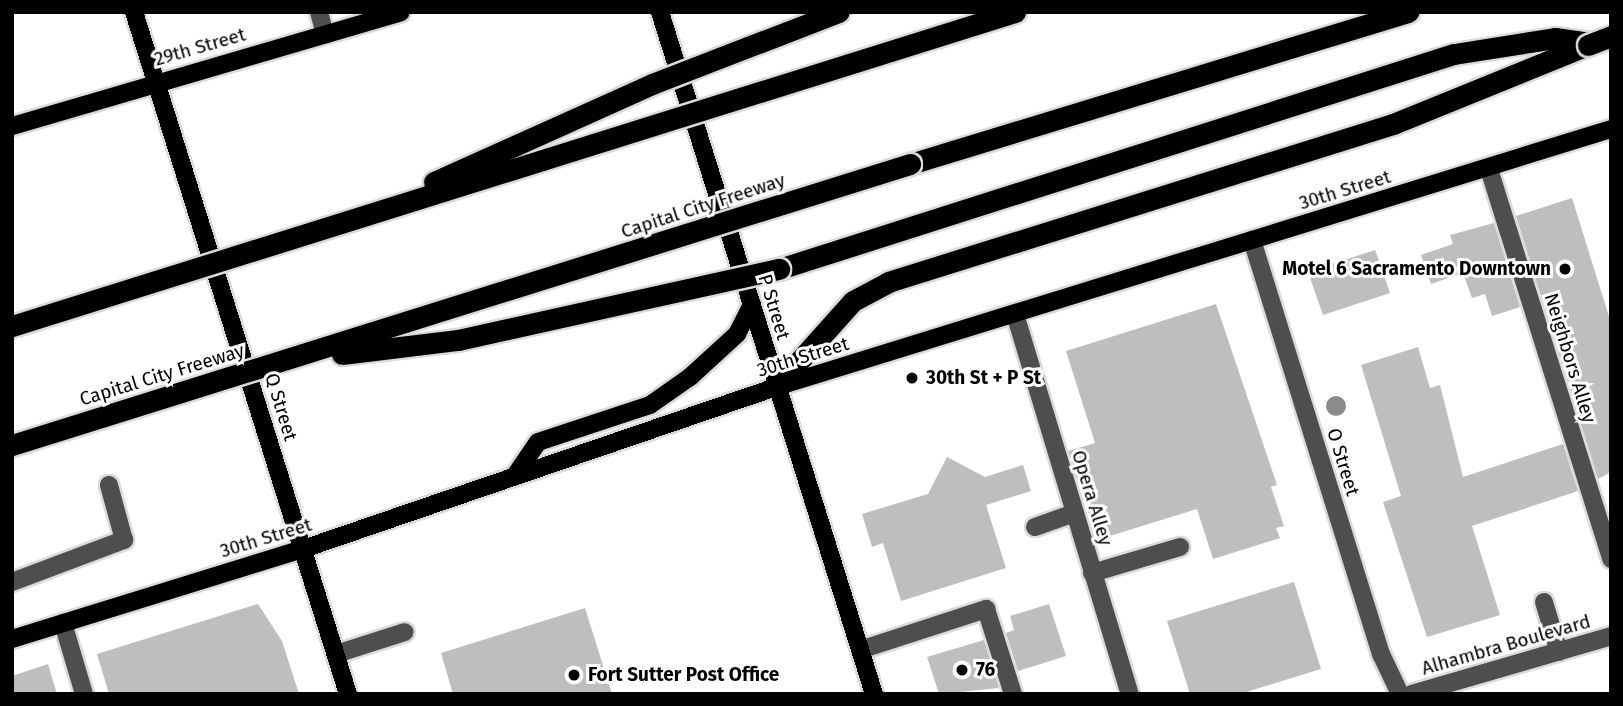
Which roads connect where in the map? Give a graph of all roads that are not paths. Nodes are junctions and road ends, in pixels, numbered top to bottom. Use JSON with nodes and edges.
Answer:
{"nodes":[{"id":1,"x":134,"y":12,"type":"edge"},
{"id":2,"x":319,"y":12,"type":"edge"},
{"id":3,"x":399,"y":12,"type":"edge"},
{"id":4,"x":660,"y":12,"type":"edge"},
{"id":5,"x":839,"y":12,"type":"edge"},
{"id":6,"x":1015,"y":12,"type":"edge"},
{"id":7,"x":1408,"y":12,"type":"edge"},
{"id":8,"x":325,"y":34,"type":"junction"},
{"id":9,"x":1611,"y":36,"type":"edge"},
{"id":10,"x":1611,"y":45,"type":"edge"},
{"id":11,"x":158,"y":81,"type":"junction"},
{"id":12,"x":12,"y":126,"type":"edge"},
{"id":13,"x":1611,"y":129,"type":"edge"},
{"id":14,"x":1489,"y":169,"type":"junction"},
{"id":15,"x":349,"y":221,"type":"junction"},
{"id":16,"x":1252,"y":240,"type":"junction"},
{"id":17,"x":751,"y":305,"type":"junction"},
{"id":18,"x":1015,"y":314,"type":"junction"},
{"id":19,"x":12,"y":326,"type":"edge"},
{"id":20,"x":288,"y":361,"type":"junction"},
{"id":21,"x":776,"y":387,"type":"junction"},
{"id":22,"x":12,"y":445,"type":"edge"},
{"id":23,"x":514,"y":477,"type":"junction"},
{"id":24,"x":109,"y":485,"type":"dead end"},
{"id":25,"x":1074,"y":513,"type":"junction"},
{"id":26,"x":1035,"y":527,"type":"dead end"},
{"id":27,"x":1180,"y":547,"type":"dead end"},
{"id":28,"x":303,"y":550,"type":"junction"},
{"id":29,"x":1611,"y":559,"type":"edge"},
{"id":30,"x":1093,"y":573,"type":"junction"},
{"id":31,"x":12,"y":582,"type":"edge"},
{"id":32,"x":1544,"y":602,"type":"dead end"},
{"id":33,"x":62,"y":624,"type":"junction"},
{"id":34,"x":405,"y":632,"type":"dead end"},
{"id":35,"x":1611,"y":636,"type":"edge"},
{"id":36,"x":12,"y":639,"type":"edge"},
{"id":37,"x":860,"y":650,"type":"junction"},
{"id":38,"x":1559,"y":652,"type":"junction"},
{"id":39,"x":336,"y":654,"type":"junction"},
{"id":40,"x":84,"y":694,"type":"edge"},
{"id":41,"x":348,"y":694,"type":"edge"},
{"id":42,"x":874,"y":694,"type":"edge"},
{"id":43,"x":1013,"y":694,"type":"edge"},
{"id":44,"x":1130,"y":694,"type":"edge"},
{"id":45,"x":1401,"y":694,"type":"edge"},
{"id":46,"x":1412,"y":694,"type":"edge"}],
"edges":[{"from":1,"to":11,"type":"main road","name":"Q Street"},
{"from":2,"to":8,"type":"street"},
{"from":3,"to":8,"type":"main road","name":"29th Street"},
{"from":4,"to":17,"type":"main road","name":"P Street"},
{"from":5,"to":15,"type":"highway","bridge":true},
{"from":6,"to":15,"type":"highway","bridge":true},
{"from":7,"to":20,"type":"highway","name":"Capital City Freeway","bridge":true},
{"from":8,"to":11,"type":"main road","name":"29th Street"},
{"from":9,"to":21,"type":"highway","bridge":true},
{"from":10,"to":20,"type":"highway","bridge":true},
{"from":11,"to":12,"type":"main road","name":"29th Street"},
{"from":11,"to":28,"type":"main road","name":"Q Street"},
{"from":13,"to":14,"type":"main road","name":"30th Street"},
{"from":14,"to":16,"type":"main road","name":"30th Street"},
{"from":14,"to":29,"type":"street","name":"Neighbors Alley"},
{"from":15,"to":19,"type":"highway","bridge":true},
{"from":16,"to":18,"type":"main road","name":"30th Street"},
{"from":16,"to":45,"type":"street","name":"O Street"},
{"from":17,"to":21,"type":"main road","name":"P Street"},
{"from":17,"to":23,"type":"main road"},
{"from":18,"to":21,"type":"main road","name":"30th Street"},
{"from":18,"to":25,"type":"street","name":"Opera Alley"},
{"from":20,"to":22,"type":"highway","name":"Capital City Freeway","bridge":true},
{"from":21,"to":23,"type":"main road","name":"30th Street"},
{"from":21,"to":37,"type":"main road","name":"P Street"},
{"from":23,"to":28,"type":"main road","name":"30th Street"},
{"from":24,"to":31,"type":"street"},
{"from":25,"to":26,"type":"street"},
{"from":25,"to":30,"type":"street","name":"Opera Alley"},
{"from":27,"to":30,"type":"street"},
{"from":28,"to":33,"type":"main road","name":"30th Street"},
{"from":28,"to":39,"type":"main road","name":"Q Street"},
{"from":30,"to":44,"type":"street","name":"Opera Alley"},
{"from":32,"to":38,"type":"street"},
{"from":33,"to":36,"type":"main road","name":"30th Street"},
{"from":33,"to":40,"type":"street"},
{"from":34,"to":39,"type":"street"},
{"from":35,"to":38,"type":"street","name":"Alhambra Boulevard"},
{"from":37,"to":42,"type":"main road","name":"P Street"},
{"from":37,"to":43,"type":"street"},
{"from":38,"to":46,"type":"street","name":"Alhambra Boulevard"},
{"from":39,"to":41,"type":"main road","name":"Q Street"}]}
